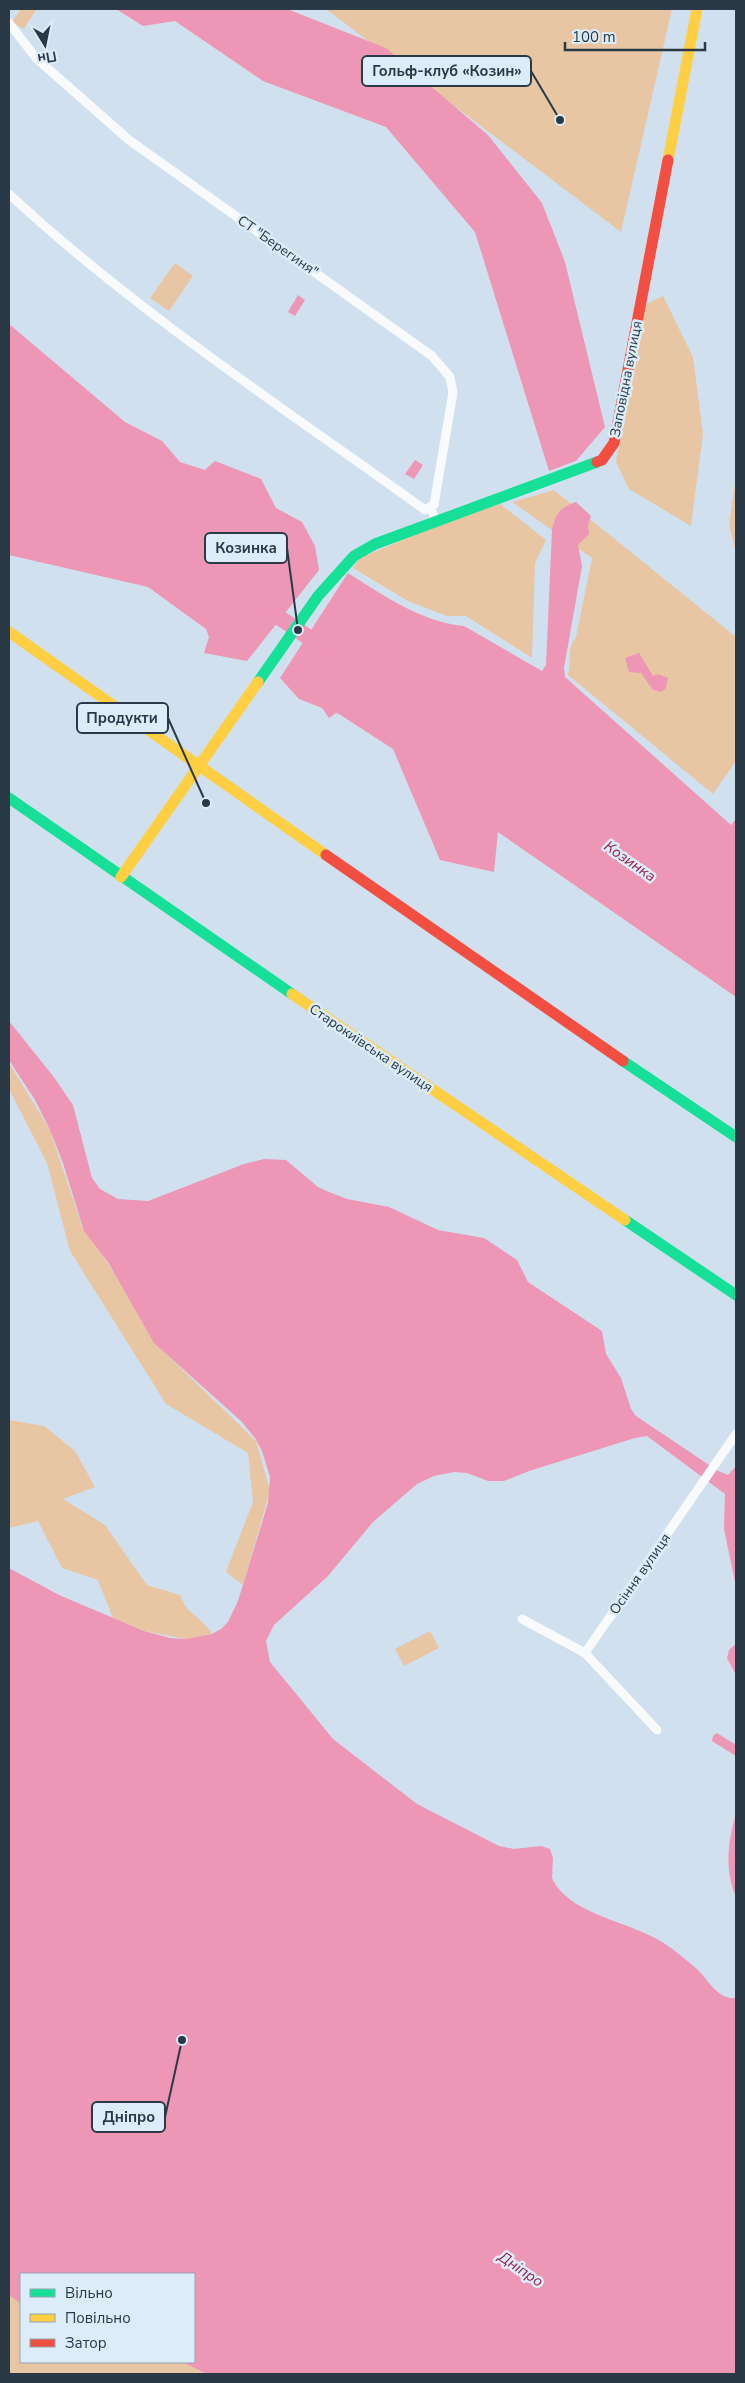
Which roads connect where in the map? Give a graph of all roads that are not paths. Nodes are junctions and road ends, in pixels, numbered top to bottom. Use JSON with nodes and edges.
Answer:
{"nodes":[{"id":1,"x":697,"y":9,"type":"edge"},
{"id":2,"x":9,"y":23,"type":"edge"},
{"id":3,"x":9,"y":194,"type":"edge"},
{"id":4,"x":430,"y":507,"type":"junction"},
{"id":5,"x":436,"y":521,"type":"junction"},
{"id":6,"x":9,"y":632,"type":"edge"},
{"id":7,"x":200,"y":766,"type":"junction"},
{"id":8,"x":9,"y":798,"type":"edge"},
{"id":9,"x":121,"y":877,"type":"junction"},
{"id":10,"x":736,"y":1137,"type":"edge"},
{"id":11,"x":736,"y":1295,"type":"edge"},
{"id":12,"x":736,"y":1434,"type":"edge"},
{"id":13,"x":522,"y":1619,"type":"dead end"},
{"id":14,"x":585,"y":1654,"type":"junction"},
{"id":15,"x":657,"y":1730,"type":"dead end"}],
"edges":[{"from":1,"to":5,"type":"street","name":"Заповідна вулиця"},
{"from":2,"to":4,"type":"street","name":"СТ \"Берегиня\""},
{"from":3,"to":4,"type":"street"},
{"from":4,"to":5,"type":"street"},
{"from":5,"to":7,"type":"street","name":"Заповідна вулиця"},
{"from":6,"to":7,"type":"street"},
{"from":7,"to":9,"type":"street","name":"Заповідна вулиця"},
{"from":7,"to":10,"type":"street"},
{"from":8,"to":9,"type":"street","name":"Старокиївська вулиця"},
{"from":9,"to":11,"type":"street","name":"Старокиївська вулиця"},
{"from":12,"to":14,"type":"street","name":"Осіння вулиця"},
{"from":13,"to":14,"type":"street"},
{"from":14,"to":15,"type":"street"}]}
